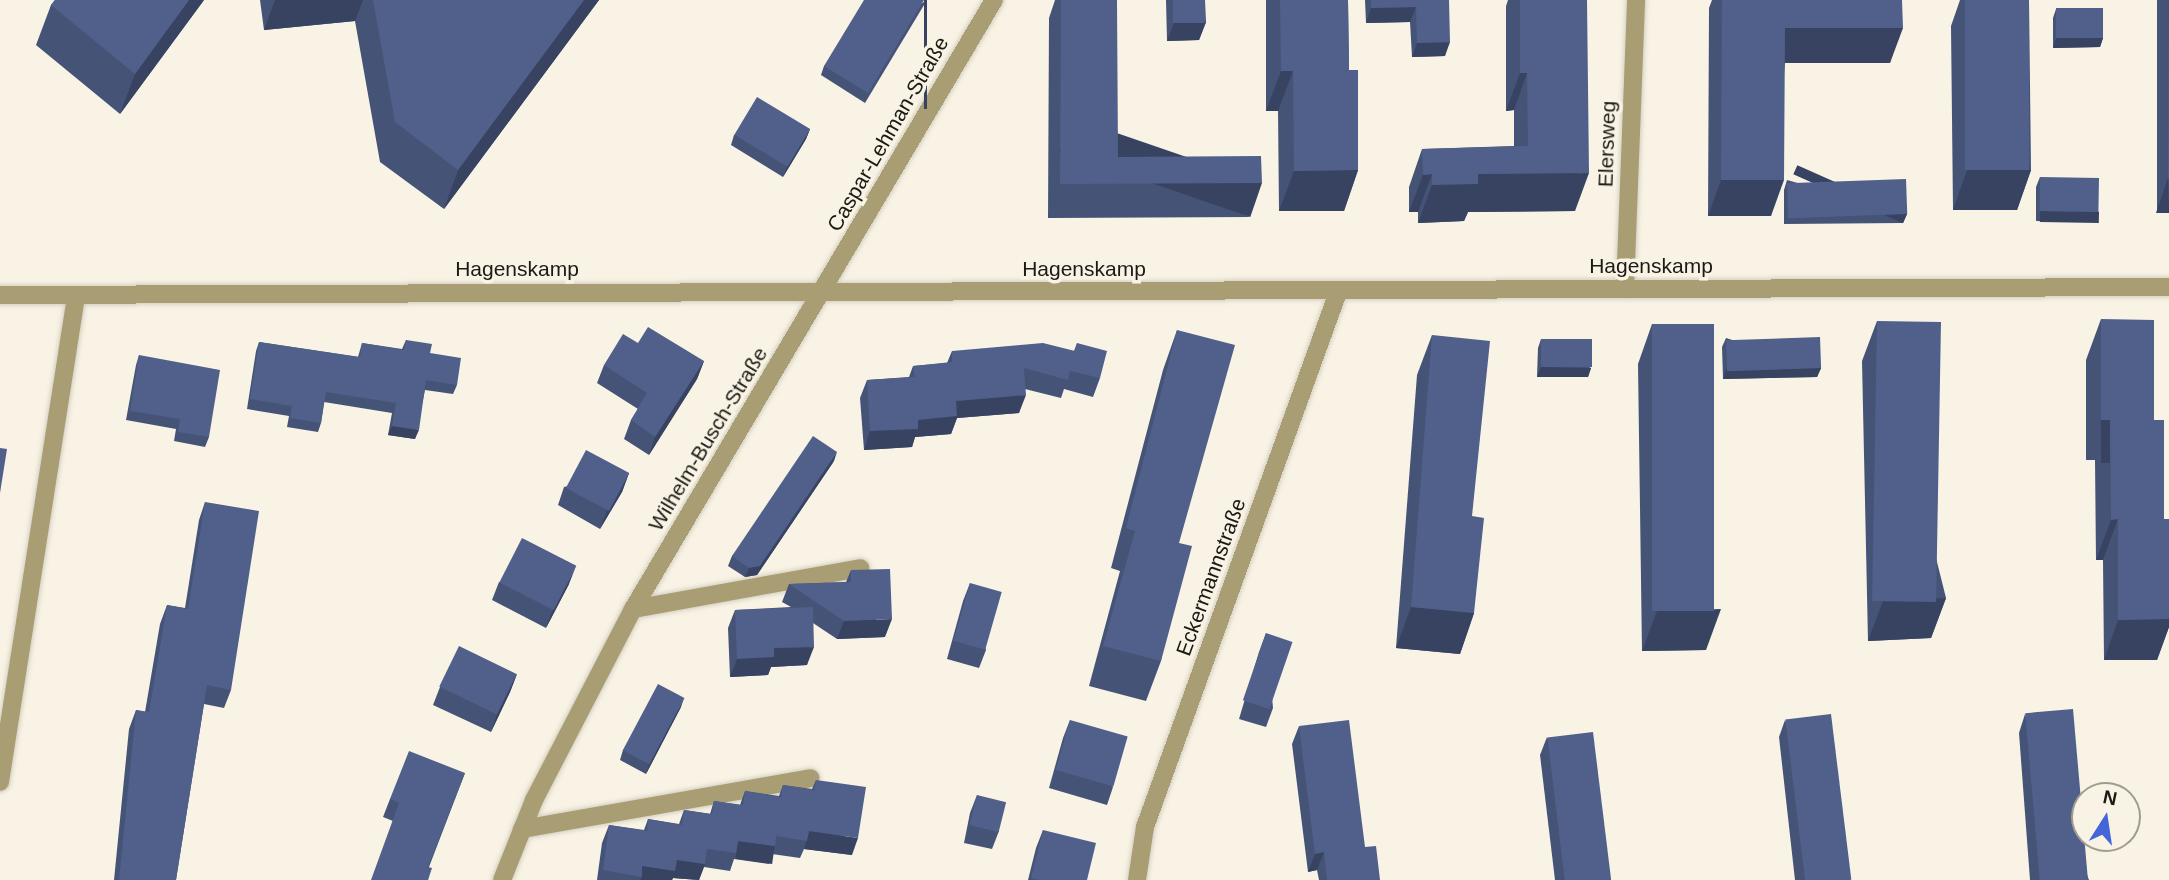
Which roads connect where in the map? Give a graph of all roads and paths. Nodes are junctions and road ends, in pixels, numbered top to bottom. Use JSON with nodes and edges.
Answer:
{"nodes":[{"id":1,"x":994,"y":0,"type":"edge"},
{"id":2,"x":1636,"y":0,"type":"edge"},
{"id":3,"x":2169,"y":287,"type":"edge"},
{"id":4,"x":1625,"y":289,"type":"junction"},
{"id":5,"x":822,"y":292,"type":"junction"},
{"id":6,"x":1338,"y":292,"type":"junction"},
{"id":7,"x":0,"y":295,"type":"edge"},
{"id":8,"x":76,"y":296,"type":"junction"},
{"id":9,"x":860,"y":569,"type":"edge"},
{"id":10,"x":634,"y":609,"type":"junction"},
{"id":11,"x":811,"y":778,"type":"dead end"},
{"id":12,"x":0,"y":782,"type":"edge"},
{"id":13,"x":522,"y":829,"type":"junction"},
{"id":14,"x":502,"y":880,"type":"edge"},
{"id":15,"x":1137,"y":880,"type":"edge"}],
"edges":[{"from":1,"to":5,"type":"street","name":"Caspar-Lehman-Straße"},
{"from":2,"to":4,"type":"street","name":"Elersweg"},
{"from":3,"to":4,"type":"street","name":"Hagenskamp"},
{"from":4,"to":6,"type":"street","name":"Hagenskamp"},
{"from":5,"to":6,"type":"street","name":"Hagenskamp"},
{"from":5,"to":8,"type":"street","name":"Hagenskamp"},
{"from":5,"to":10,"type":"street","name":"Wilhelm-Busch-Straße"},
{"from":6,"to":15,"type":"street","name":"Eckermannstraße"},
{"from":7,"to":8,"type":"street","name":"Hagenskamp"},
{"from":8,"to":12,"type":"street"},
{"from":9,"to":10,"type":"street"},
{"from":10,"to":13,"type":"street","name":"Wilhelm-Busch-Straße"},
{"from":11,"to":13,"type":"street"},
{"from":13,"to":14,"type":"street","name":"Wilhelm-Busch-Straße"}]}
